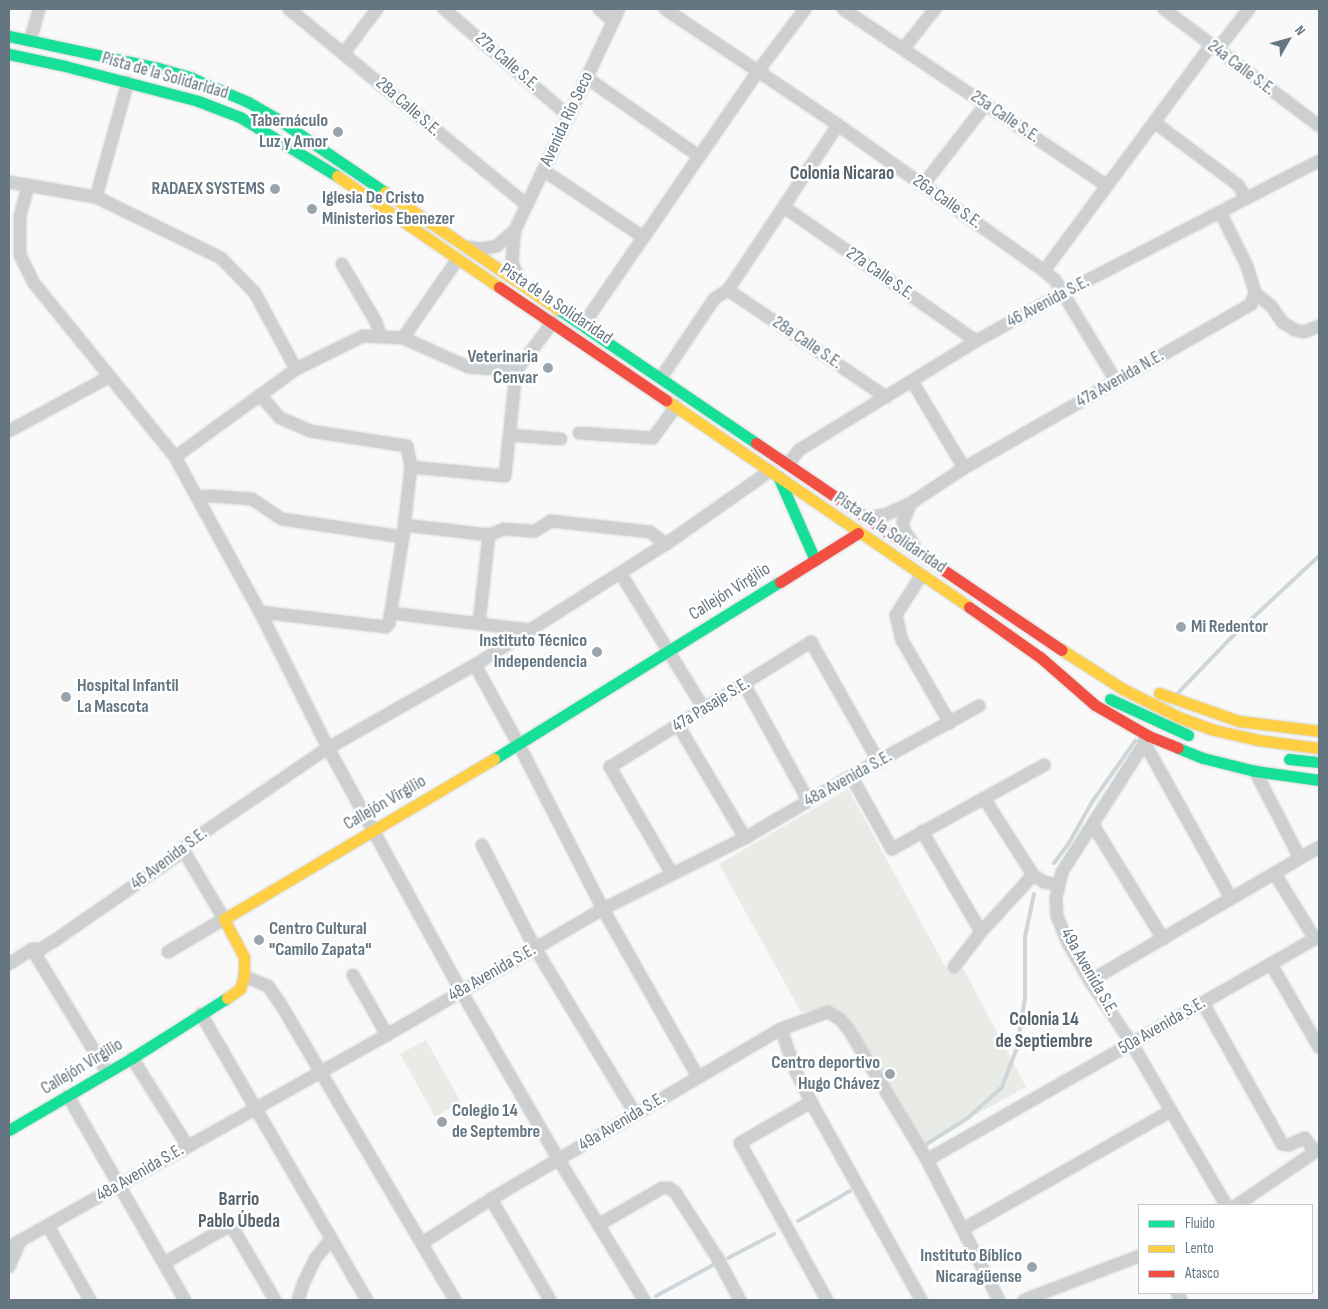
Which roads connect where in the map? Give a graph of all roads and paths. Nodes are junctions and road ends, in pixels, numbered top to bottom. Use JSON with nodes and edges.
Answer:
{"nodes":[{"id":1,"x":39,"y":9,"type":"edge"},
{"id":2,"x":288,"y":9,"type":"edge"},
{"id":3,"x":377,"y":9,"type":"edge"},
{"id":4,"x":444,"y":9,"type":"edge"},
{"id":5,"x":599,"y":9,"type":"edge"},
{"id":6,"x":619,"y":9,"type":"edge"},
{"id":7,"x":665,"y":9,"type":"edge"},
{"id":8,"x":804,"y":9,"type":"edge"},
{"id":9,"x":843,"y":9,"type":"edge"},
{"id":10,"x":935,"y":9,"type":"edge"},
{"id":11,"x":1164,"y":9,"type":"edge"},
{"id":12,"x":1249,"y":9,"type":"edge"},
{"id":13,"x":613,"y":21,"type":"junction"},
{"id":14,"x":9,"y":36,"type":"edge"},
{"id":15,"x":30,"y":41,"type":"junction"},
{"id":16,"x":1214,"y":47,"type":"junction"},
{"id":17,"x":904,"y":48,"type":"junction"},
{"id":18,"x":344,"y":53,"type":"junction"},
{"id":19,"x":9,"y":54,"type":"edge"},
{"id":20,"x":758,"y":71,"type":"junction"},
{"id":21,"x":587,"y":78,"type":"junction"},
{"id":22,"x":128,"y":82,"type":"junction"},
{"id":23,"x":986,"y":104,"type":"junction"},
{"id":24,"x":569,"y":116,"type":"junction"},
{"id":25,"x":1154,"y":122,"type":"junction"},
{"id":26,"x":838,"y":125,"type":"junction"},
{"id":27,"x":1319,"y":126,"type":"edge"},
{"id":28,"x":699,"y":156,"type":"junction"},
{"id":29,"x":1319,"y":161,"type":"edge"},
{"id":30,"x":543,"y":170,"type":"junction"},
{"id":31,"x":9,"y":182,"type":"edge"},
{"id":32,"x":923,"y":185,"type":"junction"},
{"id":33,"x":1106,"y":185,"type":"junction"},
{"id":34,"x":28,"y":186,"type":"junction"},
{"id":35,"x":96,"y":197,"type":"junction"},
{"id":36,"x":1246,"y":198,"type":"junction"},
{"id":37,"x":527,"y":205,"type":"junction"},
{"id":38,"x":784,"y":207,"type":"junction"},
{"id":39,"x":1220,"y":212,"type":"junction"},
{"id":40,"x":516,"y":230,"type":"junction"},
{"id":41,"x":644,"y":237,"type":"junction"},
{"id":42,"x":468,"y":247,"type":"junction"},
{"id":43,"x":458,"y":259,"type":"junction"},
{"id":44,"x":342,"y":264,"type":"dead end"},
{"id":45,"x":1044,"y":271,"type":"junction"},
{"id":46,"x":522,"y":283,"type":"junction"},
{"id":47,"x":728,"y":290,"type":"junction"},
{"id":48,"x":1255,"y":293,"type":"junction"},
{"id":49,"x":1061,"y":294,"type":"junction"},
{"id":50,"x":553,"y":322,"type":"junction"},
{"id":51,"x":583,"y":325,"type":"junction"},
{"id":52,"x":1319,"y":326,"type":"edge"},
{"id":53,"x":381,"y":337,"type":"junction"},
{"id":54,"x":403,"y":338,"type":"junction"},
{"id":55,"x":976,"y":341,"type":"junction"},
{"id":56,"x":296,"y":369,"type":"junction"},
{"id":57,"x":516,"y":371,"type":"junction"},
{"id":58,"x":110,"y":377,"type":"junction"},
{"id":59,"x":661,"y":378,"type":"junction"},
{"id":60,"x":912,"y":380,"type":"junction"},
{"id":61,"x":1116,"y":381,"type":"junction"},
{"id":62,"x":260,"y":395,"type":"junction"},
{"id":63,"x":886,"y":397,"type":"junction"},
{"id":64,"x":676,"y":406,"type":"junction"},
{"id":65,"x":9,"y":431,"type":"edge"},
{"id":66,"x":579,"y":433,"type":"dead end"},
{"id":67,"x":510,"y":435,"type":"junction"},
{"id":68,"x":561,"y":439,"type":"dead end"},
{"id":69,"x":175,"y":457,"type":"junction"},
{"id":70,"x":789,"y":463,"type":"junction"},
{"id":71,"x":411,"y":467,"type":"junction"},
{"id":72,"x":964,"y":468,"type":"junction"},
{"id":73,"x":774,"y":474,"type":"junction"},
{"id":74,"x":199,"y":497,"type":"junction"},
{"id":75,"x":911,"y":502,"type":"junction"},
{"id":76,"x":869,"y":517,"type":"junction"},
{"id":77,"x":404,"y":531,"type":"junction"},
{"id":78,"x":858,"y":533,"type":"junction"},
{"id":79,"x":490,"y":535,"type":"junction"},
{"id":80,"x":666,"y":544,"type":"junction"},
{"id":81,"x":920,"y":553,"type":"junction"},
{"id":82,"x":815,"y":560,"type":"junction"},
{"id":83,"x":621,"y":574,"type":"junction"},
{"id":84,"x":921,"y":576,"type":"junction"},
{"id":85,"x":1005,"y":611,"type":"junction"},
{"id":86,"x":260,"y":612,"type":"junction"},
{"id":87,"x":391,"y":613,"type":"junction"},
{"id":88,"x":479,"y":623,"type":"junction"},
{"id":89,"x":530,"y":630,"type":"junction"},
{"id":90,"x":669,"y":652,"type":"junction"},
{"id":91,"x":1046,"y":661,"type":"junction"},
{"id":92,"x":1104,"y":662,"type":"dead end"},
{"id":93,"x":475,"y":665,"type":"junction"},
{"id":94,"x":744,"y":684,"type":"junction"},
{"id":95,"x":1150,"y":688,"type":"dead end"},
{"id":96,"x":979,"y":706,"type":"dead end"},
{"id":97,"x":704,"y":709,"type":"junction"},
{"id":98,"x":950,"y":723,"type":"junction"},
{"id":99,"x":678,"y":725,"type":"junction"},
{"id":100,"x":1319,"y":731,"type":"edge"},
{"id":101,"x":1196,"y":738,"type":"dead end"},
{"id":102,"x":1146,"y":739,"type":"junction"},
{"id":103,"x":519,"y":745,"type":"junction"},
{"id":104,"x":328,"y":748,"type":"junction"},
{"id":105,"x":1319,"y":748,"type":"edge"},
{"id":106,"x":1277,"y":758,"type":"dead end"},
{"id":107,"x":879,"y":762,"type":"junction"},
{"id":108,"x":1319,"y":762,"type":"edge"},
{"id":109,"x":1044,"y":765,"type":"dead end"},
{"id":110,"x":1255,"y":772,"type":"junction"},
{"id":111,"x":851,"y":776,"type":"junction"},
{"id":112,"x":1319,"y":780,"type":"edge"},
{"id":113,"x":984,"y":798,"type":"junction"},
{"id":114,"x":808,"y":800,"type":"junction"},
{"id":115,"x":1093,"y":825,"type":"junction"},
{"id":116,"x":374,"y":830,"type":"junction"},
{"id":117,"x":922,"y":831,"type":"junction"},
{"id":118,"x":745,"y":838,"type":"junction"},
{"id":119,"x":482,"y":845,"type":"dead end"},
{"id":120,"x":1319,"y":847,"type":"edge"},
{"id":121,"x":184,"y":851,"type":"junction"},
{"id":122,"x":1300,"y":858,"type":"junction"},
{"id":123,"x":672,"y":874,"type":"junction"},
{"id":124,"x":1275,"y":874,"type":"junction"},
{"id":125,"x":1033,"y":875,"type":"junction"},
{"id":126,"x":1058,"y":885,"type":"junction"},
{"id":127,"x":1231,"y":898,"type":"junction"},
{"id":128,"x":603,"y":909,"type":"junction"},
{"id":129,"x":224,"y":919,"type":"junction"},
{"id":130,"x":980,"y":932,"type":"junction"},
{"id":131,"x":1317,"y":938,"type":"edge"},
{"id":132,"x":1163,"y":940,"type":"junction"},
{"id":133,"x":535,"y":948,"type":"junction"},
{"id":134,"x":32,"y":949,"type":"junction"},
{"id":135,"x":168,"y":952,"type":"dead end"},
{"id":136,"x":9,"y":964,"type":"edge"},
{"id":137,"x":1271,"y":964,"type":"junction"},
{"id":138,"x":954,"y":967,"type":"dead end"},
{"id":139,"x":353,"y":975,"type":"dead end"},
{"id":140,"x":244,"y":976,"type":"junction"},
{"id":141,"x":1090,"y":981,"type":"junction"},
{"id":142,"x":462,"y":991,"type":"junction"},
{"id":143,"x":1203,"y":1003,"type":"junction"},
{"id":144,"x":201,"y":1014,"type":"junction"},
{"id":145,"x":781,"y":1029,"type":"junction"},
{"id":146,"x":386,"y":1035,"type":"junction"},
{"id":147,"x":1132,"y":1044,"type":"junction"},
{"id":148,"x":1319,"y":1047,"type":"edge"},
{"id":149,"x":132,"y":1058,"type":"junction"},
{"id":150,"x":321,"y":1071,"type":"junction"},
{"id":151,"x":107,"y":1072,"type":"junction"},
{"id":152,"x":698,"y":1078,"type":"junction"},
{"id":153,"x":68,"y":1096,"type":"junction"},
{"id":154,"x":810,"y":1102,"type":"junction"},
{"id":155,"x":255,"y":1109,"type":"junction"},
{"id":156,"x":1171,"y":1111,"type":"junction"},
{"id":157,"x":634,"y":1113,"type":"junction"},
{"id":158,"x":9,"y":1130,"type":"edge"},
{"id":159,"x":188,"y":1145,"type":"junction"},
{"id":160,"x":1317,"y":1151,"type":"edge"},
{"id":161,"x":559,"y":1160,"type":"junction"},
{"id":162,"x":927,"y":1160,"type":"junction"},
{"id":163,"x":120,"y":1184,"type":"junction"},
{"id":164,"x":491,"y":1199,"type":"junction"},
{"id":165,"x":1225,"y":1204,"type":"edge"},
{"id":166,"x":1238,"y":1204,"type":"edge"},
{"id":167,"x":600,"y":1224,"type":"junction"},
{"id":168,"x":48,"y":1226,"type":"junction"},
{"id":169,"x":962,"y":1229,"type":"junction"},
{"id":170,"x":331,"y":1239,"type":"junction"},
{"id":171,"x":422,"y":1243,"type":"junction"},
{"id":172,"x":14,"y":1244,"type":"edge"},
{"id":173,"x":1138,"y":1256,"type":"edge"},
{"id":174,"x":164,"y":1262,"type":"junction"},
{"id":175,"x":9,"y":1267,"type":"edge"},
{"id":176,"x":639,"y":1298,"type":"edge"},
{"id":177,"x":90,"y":1300,"type":"edge"},
{"id":178,"x":185,"y":1300,"type":"edge"},
{"id":179,"x":275,"y":1300,"type":"edge"},
{"id":180,"x":298,"y":1300,"type":"edge"},
{"id":181,"x":367,"y":1300,"type":"edge"},
{"id":182,"x":455,"y":1300,"type":"edge"},
{"id":183,"x":550,"y":1300,"type":"edge"},
{"id":184,"x":740,"y":1300,"type":"edge"},
{"id":185,"x":827,"y":1300,"type":"edge"},
{"id":186,"x":921,"y":1300,"type":"edge"},
{"id":187,"x":999,"y":1300,"type":"edge"},
{"id":188,"x":1024,"y":1300,"type":"edge"}],
"edges":[{"from":1,"to":15,"type":"street"},
{"from":2,"to":18,"type":"street","name":"28a Calle S.E."},
{"from":3,"to":18,"type":"street"},
{"from":4,"to":24,"type":"street","name":"27a Calle S.E."},
{"from":5,"to":13,"type":"street"},
{"from":6,"to":13,"type":"street","name":"Avenida Río Seco"},
{"from":7,"to":20,"type":"street","name":"26a Calle S.E."},
{"from":8,"to":20,"type":"street"},
{"from":9,"to":17,"type":"street","name":"25a Calle S.E."},
{"from":10,"to":17,"type":"street"},
{"from":11,"to":16,"type":"street","name":"24a Calle S.E."},
{"from":12,"to":16,"type":"street"},
{"from":13,"to":21,"type":"street","name":"Avenida Río Seco"},
{"from":14,"to":15,"type":"main road","name":"Pista de la Solidaridad"},
{"from":15,"to":42,"type":"main road","name":"Pista de la Solidaridad"},
{"from":16,"to":25,"type":"street"},
{"from":16,"to":27,"type":"street","name":"24a Calle S.E."},
{"from":17,"to":23,"type":"street","name":"25a Calle S.E."},
{"from":18,"to":37,"type":"street","name":"28a Calle S.E."},
{"from":19,"to":22,"type":"main road","name":"Pista de la Solidaridad"},
{"from":20,"to":26,"type":"street","name":"26a Calle S.E."},
{"from":20,"to":28,"type":"street"},
{"from":21,"to":24,"type":"street","name":"Avenida Río Seco"},
{"from":21,"to":28,"type":"street"},
{"from":22,"to":35,"type":"street"},
{"from":22,"to":43,"type":"main road","name":"Pista de la Solidaridad"},
{"from":23,"to":32,"type":"street"},
{"from":23,"to":33,"type":"street","name":"25a Calle S.E."},
{"from":24,"to":30,"type":"street","name":"Avenida Río Seco"},
{"from":25,"to":33,"type":"street"},
{"from":25,"to":36,"type":"street"},
{"from":26,"to":32,"type":"street","name":"26a Calle S.E."},
{"from":26,"to":38,"type":"street"},
{"from":28,"to":41,"type":"street"},
{"from":29,"to":36,"type":"street","name":"46 Avenida S.E."},
{"from":30,"to":37,"type":"street","name":"Avenida Río Seco"},
{"from":30,"to":41,"type":"street"},
{"from":31,"to":34,"type":"street"},
{"from":32,"to":45,"type":"street","name":"26a Calle S.E."},
{"from":33,"to":45,"type":"street"},
{"from":34,"to":35,"type":"street"},
{"from":34,"to":58,"type":"street"},
{"from":35,"to":56,"type":"street"},
{"from":36,"to":39,"type":"street","name":"46 Avenida S.E."},
{"from":37,"to":40,"type":"street","name":"Avenida Río Seco"},
{"from":38,"to":47,"type":"street"},
{"from":38,"to":55,"type":"street","name":"27a Calle S.E."},
{"from":39,"to":48,"type":"street"},
{"from":39,"to":49,"type":"street","name":"46 Avenida S.E."},
{"from":40,"to":42,"type":"street","name":"Avenida Río Seco"},
{"from":40,"to":46,"type":"street","name":"Avenida Río Seco"},
{"from":41,"to":51,"type":"street"},
{"from":42,"to":46,"type":"main road","name":"Pista de la Solidaridad"},
{"from":43,"to":50,"type":"main road","name":"Pista de la Solidaridad"},
{"from":43,"to":54,"type":"street"},
{"from":44,"to":53,"type":"street"},
{"from":45,"to":49,"type":"street","name":"26a Calle S.E."},
{"from":46,"to":51,"type":"main road","name":"Pista de la Solidaridad"},
{"from":47,"to":59,"type":"street"},
{"from":47,"to":63,"type":"street","name":"28a Calle S.E."},
{"from":48,"to":52,"type":"street"},
{"from":48,"to":61,"type":"street","name":"47a Avenida N.E."},
{"from":49,"to":55,"type":"street","name":"46 Avenida S.E."},
{"from":49,"to":61,"type":"street","name":"26a Calle S.E."},
{"from":50,"to":57,"type":"street"},
{"from":50,"to":64,"type":"main road","name":"Pista de la Solidaridad"},
{"from":51,"to":59,"type":"main road","name":"Pista de la Solidaridad"},
{"from":53,"to":54,"type":"street"},
{"from":53,"to":56,"type":"street"},
{"from":54,"to":57,"type":"street"},
{"from":55,"to":60,"type":"street","name":"46 Avenida S.E."},
{"from":56,"to":62,"type":"street"},
{"from":57,"to":67,"type":"street"},
{"from":58,"to":65,"type":"street"},
{"from":58,"to":69,"type":"street"},
{"from":59,"to":70,"type":"main road","name":"Pista de la Solidaridad"},
{"from":60,"to":63,"type":"street","name":"46 Avenida S.E."},
{"from":60,"to":72,"type":"street"},
{"from":61,"to":72,"type":"street","name":"47a Avenida N.E."},
{"from":62,"to":69,"type":"street"},
{"from":62,"to":71,"type":"street"},
{"from":63,"to":70,"type":"street","name":"46 Avenida S.E."},
{"from":64,"to":66,"type":"street"},
{"from":64,"to":73,"type":"main road","name":"Pista de la Solidaridad"},
{"from":67,"to":68,"type":"street"},
{"from":67,"to":71,"type":"street"},
{"from":69,"to":74,"type":"street"},
{"from":70,"to":76,"type":"main road","name":"Pista de la Solidaridad"},
{"from":71,"to":77,"type":"street"},
{"from":72,"to":75,"type":"street","name":"47a Avenida N.E."},
{"from":73,"to":78,"type":"main road","name":"Pista de la Solidaridad"},
{"from":73,"to":80,"type":"street","name":"46 Avenida S.E."},
{"from":73,"to":82,"type":"main road"},
{"from":74,"to":77,"type":"street"},
{"from":74,"to":86,"type":"street"},
{"from":75,"to":76,"type":"street","name":"47a Avenida N.E."},
{"from":75,"to":81,"type":"street"},
{"from":76,"to":81,"type":"main road","name":"Pista de la Solidaridad"},
{"from":77,"to":79,"type":"street"},
{"from":77,"to":87,"type":"street"},
{"from":78,"to":82,"type":"main road","name":"Callejón Virgilio"},
{"from":78,"to":84,"type":"main road","name":"Pista de la Solidaridad"},
{"from":79,"to":80,"type":"street"},
{"from":79,"to":88,"type":"street"},
{"from":80,"to":83,"type":"street","name":"46 Avenida S.E."},
{"from":81,"to":85,"type":"main road","name":"Pista de la Solidaridad"},
{"from":82,"to":90,"type":"main road","name":"Callejón Virgilio"},
{"from":83,"to":89,"type":"street","name":"46 Avenida S.E."},
{"from":83,"to":90,"type":"street"},
{"from":84,"to":91,"type":"main road","name":"Pista de la Solidaridad"},
{"from":84,"to":98,"type":"street"},
{"from":85,"to":92,"type":"main road","name":"Pista de la Solidaridad"},
{"from":85,"to":105,"type":"main road","name":"Pista de la Solidaridad"},
{"from":86,"to":87,"type":"street"},
{"from":86,"to":104,"type":"street"},
{"from":87,"to":88,"type":"street"},
{"from":88,"to":89,"type":"street"},
{"from":89,"to":93,"type":"street","name":"46 Avenida S.E."},
{"from":90,"to":97,"type":"street"},
{"from":90,"to":103,"type":"main road","name":"Callejón Virgilio"},
{"from":91,"to":101,"type":"main road","name":"Pista de la Solidaridad"},
{"from":91,"to":102,"type":"main road","name":"Pista de la Solidaridad"},
{"from":93,"to":103,"type":"street"},
{"from":93,"to":104,"type":"street","name":"46 Avenida S.E."},
{"from":94,"to":97,"type":"street","name":"47a Pasaje S.E."},
{"from":94,"to":107,"type":"street","name":"47a Pasaje S.E."},
{"from":94,"to":114,"type":"street"},
{"from":95,"to":100,"type":"main road"},
{"from":96,"to":98,"type":"street","name":"48a Avenida S.E."},
{"from":97,"to":99,"type":"street","name":"47a Pasaje S.E."},
{"from":98,"to":107,"type":"street","name":"48a Avenida S.E."},
{"from":99,"to":118,"type":"street"},
{"from":99,"to":123,"type":"street","name":"47a Pasaje S.E."},
{"from":102,"to":110,"type":"main road","name":"Pista de la Solidaridad"},
{"from":102,"to":115,"type":"street","name":"49a Avenida S.E."},
{"from":102,"to":127,"type":"street"},
{"from":103,"to":116,"type":"main road","name":"Callejón Virgilio"},
{"from":103,"to":128,"type":"street"},
{"from":104,"to":116,"type":"street"},
{"from":104,"to":121,"type":"street","name":"46 Avenida S.E."},
{"from":106,"to":108,"type":"main road"},
{"from":107,"to":111,"type":"street","name":"48a Avenida S.E."},
{"from":109,"to":113,"type":"street"},
{"from":110,"to":112,"type":"main road","name":"Pista de la Solidaridad"},
{"from":110,"to":122,"type":"street"},
{"from":111,"to":114,"type":"street","name":"48a Avenida S.E."},
{"from":111,"to":117,"type":"street"},
{"from":113,"to":117,"type":"street"},
{"from":113,"to":125,"type":"street"},
{"from":114,"to":118,"type":"street","name":"48a Avenida S.E."},
{"from":115,"to":126,"type":"street","name":"49a Avenida S.E."},
{"from":115,"to":132,"type":"street"},
{"from":116,"to":129,"type":"main road","name":"Callejón Virgilio"},
{"from":116,"to":142,"type":"street"},
{"from":117,"to":130,"type":"street"},
{"from":118,"to":123,"type":"street","name":"48a Avenida S.E."},
{"from":119,"to":133,"type":"street"},
{"from":120,"to":122,"type":"street"},
{"from":121,"to":129,"type":"street"},
{"from":121,"to":134,"type":"street","name":"46 Avenida S.E."},
{"from":122,"to":124,"type":"street"},
{"from":123,"to":128,"type":"street","name":"48a Avenida S.E."},
{"from":124,"to":127,"type":"street"},
{"from":124,"to":131,"type":"street"},
{"from":125,"to":126,"type":"street"},
{"from":125,"to":130,"type":"street"},
{"from":126,"to":141,"type":"street","name":"49a Avenida S.E."},
{"from":127,"to":132,"type":"street"},
{"from":128,"to":133,"type":"street","name":"48a Avenida S.E."},
{"from":128,"to":152,"type":"street"},
{"from":129,"to":135,"type":"street"},
{"from":129,"to":140,"type":"main road"},
{"from":130,"to":138,"type":"street"},
{"from":131,"to":137,"type":"street","name":"50a Avenida S.E."},
{"from":132,"to":141,"type":"street"},
{"from":133,"to":142,"type":"street","name":"48a Avenida S.E."},
{"from":133,"to":157,"type":"street"},
{"from":134,"to":136,"type":"street","name":"46 Avenida S.E."},
{"from":134,"to":151,"type":"street"},
{"from":137,"to":143,"type":"street","name":"50a Avenida S.E."},
{"from":137,"to":148,"type":"street"},
{"from":139,"to":146,"type":"street"},
{"from":140,"to":144,"type":"main road","name":"Callejón Virgilio"},
{"from":140,"to":150,"type":"street"},
{"from":141,"to":147,"type":"street","name":"49a Avenida S.E."},
{"from":142,"to":146,"type":"street","name":"48a Avenida S.E."},
{"from":142,"to":161,"type":"street"},
{"from":143,"to":147,"type":"street","name":"50a Avenida S.E."},
{"from":143,"to":160,"type":"street"},
{"from":144,"to":149,"type":"main road","name":"Callejón Virgilio"},
{"from":144,"to":155,"type":"street"},
{"from":145,"to":152,"type":"street","name":"49a Avenida S.E."},
{"from":145,"to":154,"type":"street"},
{"from":145,"to":162,"type":"street","name":"49a Avenida S.E."},
{"from":146,"to":150,"type":"street","name":"48a Avenida S.E."},
{"from":147,"to":156,"type":"street","name":"49a Avenida S.E."},
{"from":147,"to":162,"type":"street","name":"50a Avenida S.E."},
{"from":149,"to":151,"type":"main road","name":"Callejón Virgilio"},
{"from":149,"to":159,"type":"street"},
{"from":150,"to":155,"type":"street","name":"48a Avenida S.E."},
{"from":150,"to":171,"type":"street"},
{"from":151,"to":153,"type":"main road","name":"Callejón Virgilio"},
{"from":152,"to":157,"type":"street","name":"49a Avenida S.E."},
{"from":153,"to":158,"type":"main road","name":"Callejón Virgilio"},
{"from":153,"to":163,"type":"street"},
{"from":154,"to":185,"type":"street"},
{"from":154,"to":186,"type":"street"},
{"from":155,"to":159,"type":"street","name":"48a Avenida S.E."},
{"from":155,"to":170,"type":"street"},
{"from":156,"to":165,"type":"street","name":"49a Avenida S.E."},
{"from":156,"to":169,"type":"street"},
{"from":157,"to":161,"type":"street","name":"49a Avenida S.E."},
{"from":159,"to":163,"type":"street","name":"48a Avenida S.E."},
{"from":160,"to":166,"type":"street"},
{"from":161,"to":164,"type":"street","name":"49a Avenida S.E."},
{"from":161,"to":167,"type":"street"},
{"from":162,"to":169,"type":"street"},
{"from":163,"to":168,"type":"street","name":"48a Avenida S.E."},
{"from":163,"to":174,"type":"street"},
{"from":164,"to":171,"type":"street","name":"49a Avenida S.E."},
{"from":164,"to":183,"type":"street"},
{"from":167,"to":176,"type":"street"},
{"from":167,"to":184,"type":"street"},
{"from":168,"to":172,"type":"street","name":"48a Avenida S.E."},
{"from":168,"to":177,"type":"street"},
{"from":169,"to":187,"type":"street"},
{"from":170,"to":180,"type":"street"},
{"from":170,"to":181,"type":"street"},
{"from":171,"to":182,"type":"street"},
{"from":172,"to":175,"type":"street"},
{"from":173,"to":188,"type":"street"},
{"from":174,"to":178,"type":"street"},
{"from":174,"to":179,"type":"street"}]}
